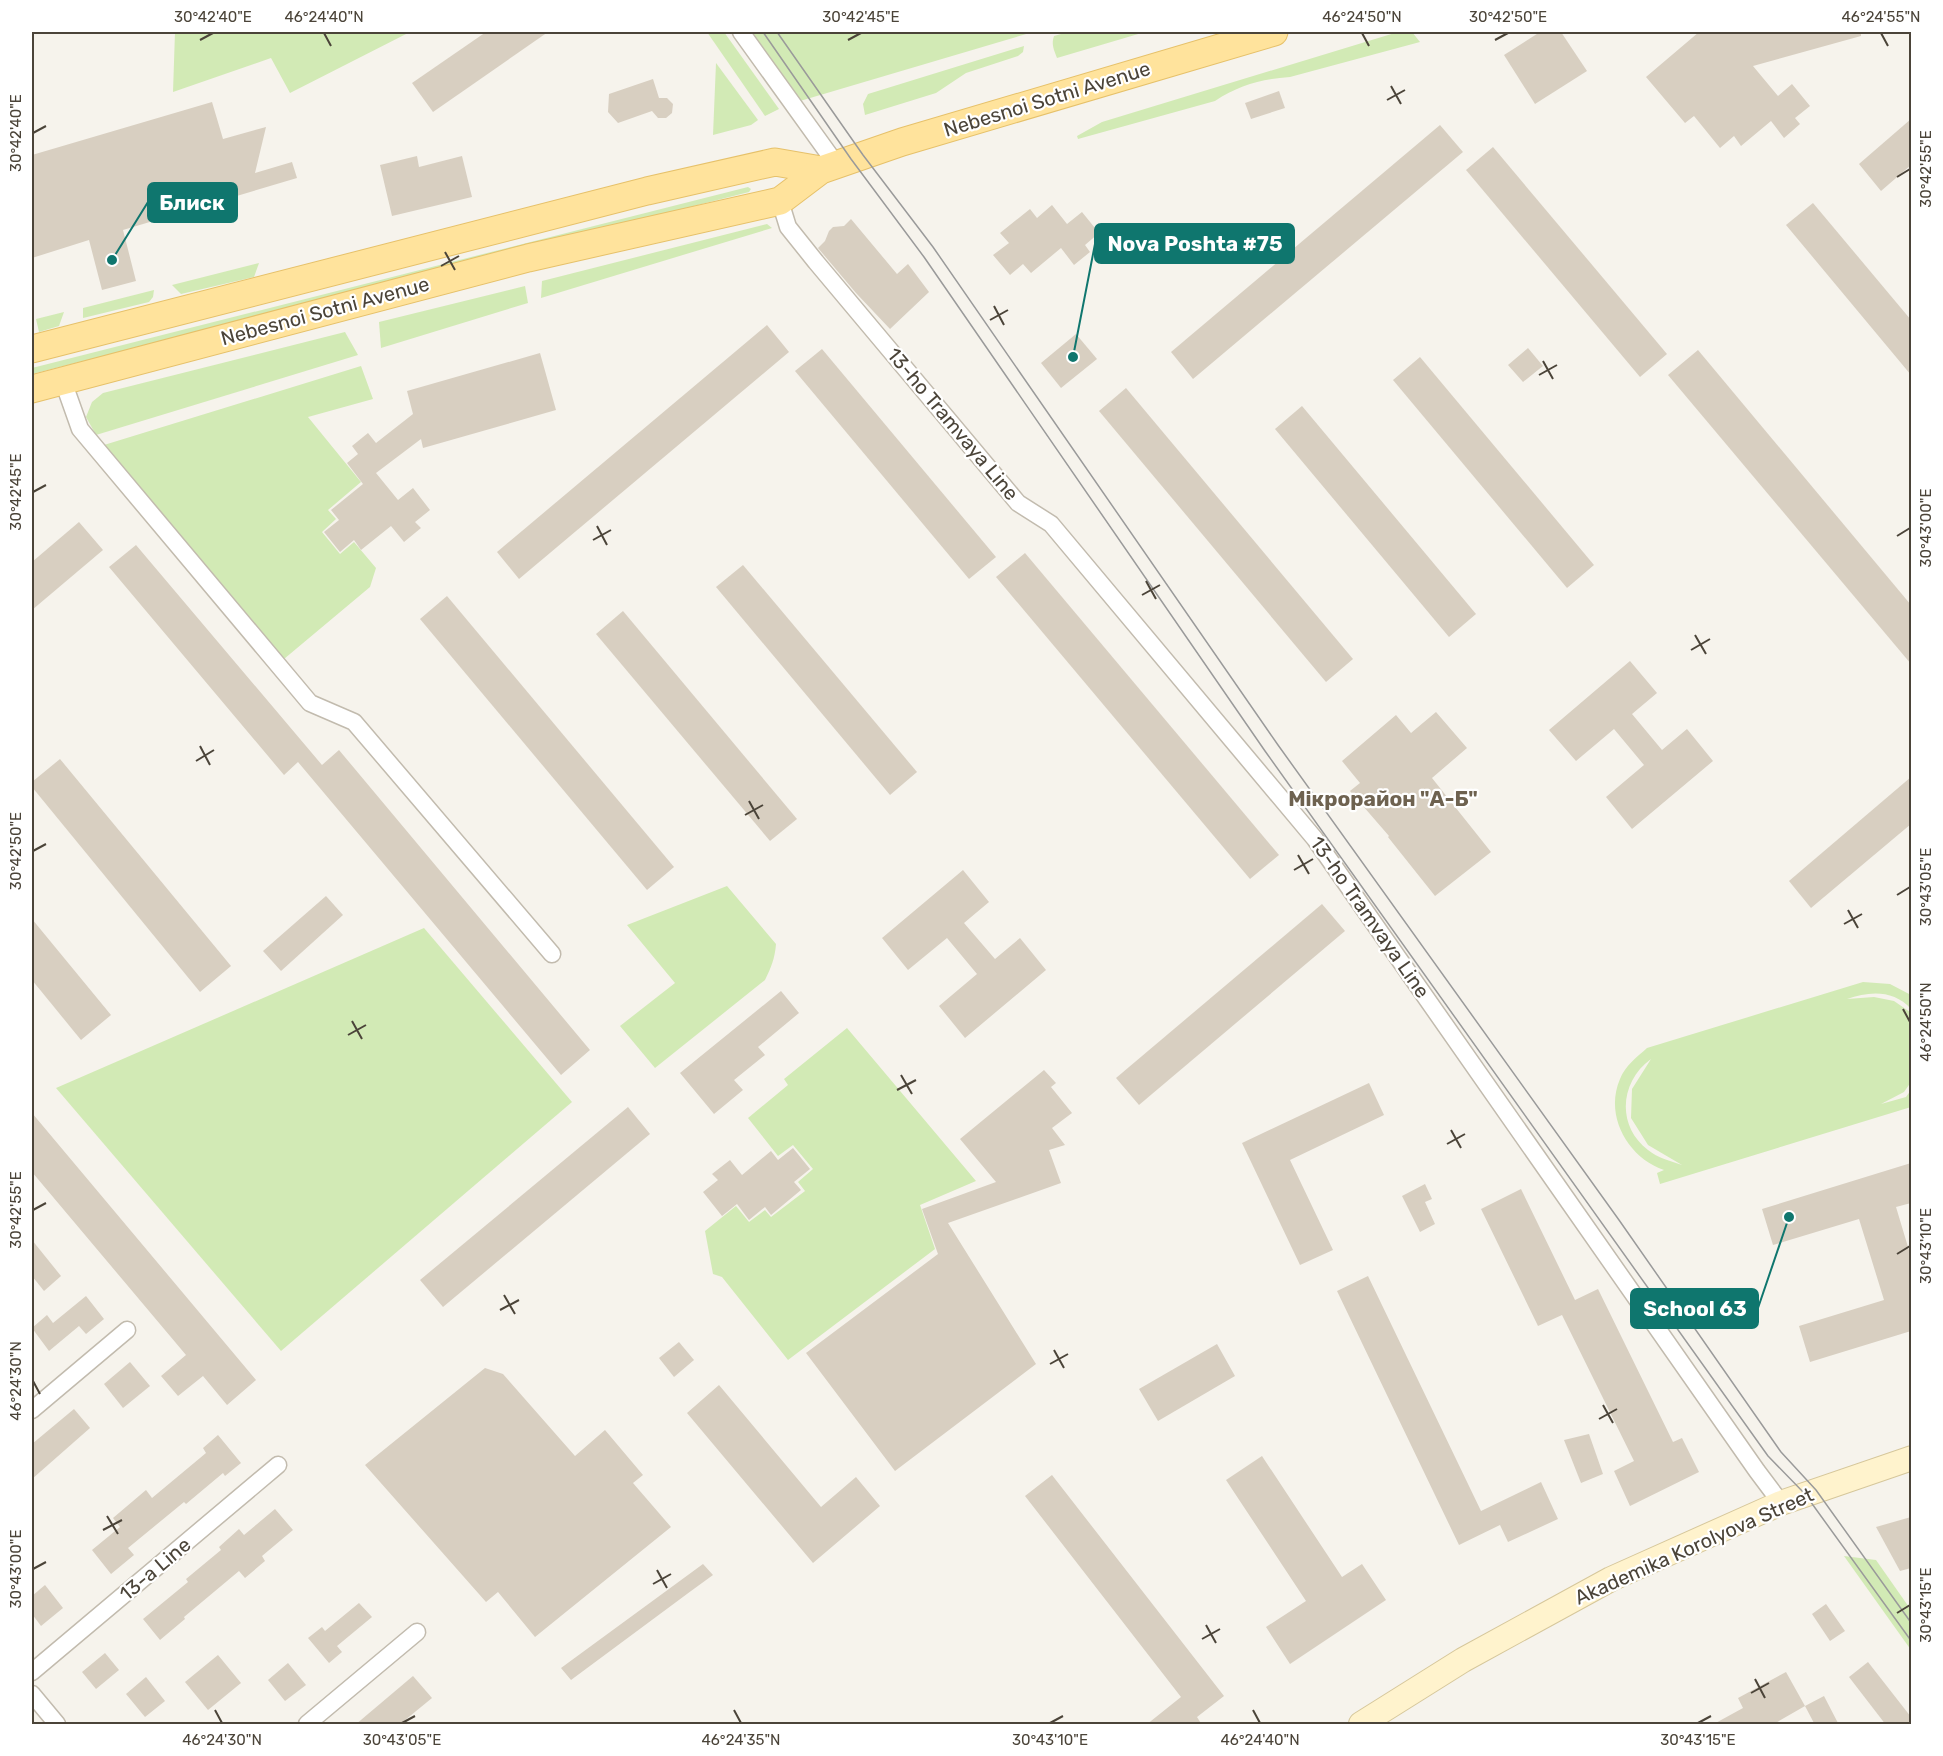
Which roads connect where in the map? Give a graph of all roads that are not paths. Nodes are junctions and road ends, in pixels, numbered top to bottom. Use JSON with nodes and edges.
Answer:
{"nodes":[{"id":1,"x":741,"y":32,"type":"edge"},
{"id":2,"x":1274,"y":32,"type":"edge"},
{"id":3,"x":829,"y":167,"type":"junction"},
{"id":4,"x":780,"y":201,"type":"junction"},
{"id":5,"x":32,"y":349,"type":"edge"},
{"id":6,"x":63,"y":381,"type":"junction"},
{"id":7,"x":32,"y":389,"type":"edge"},
{"id":8,"x":552,"y":954,"type":"dead end"},
{"id":9,"x":127,"y":1330,"type":"dead end"},
{"id":10,"x":32,"y":1410,"type":"edge"},
{"id":11,"x":1911,"y":1458,"type":"edge"},
{"id":12,"x":278,"y":1465,"type":"dead end"},
{"id":13,"x":1781,"y":1503,"type":"junction"},
{"id":14,"x":417,"y":1632,"type":"dead end"},
{"id":15,"x":32,"y":1672,"type":"edge"},
{"id":16,"x":32,"y":1694,"type":"edge"},
{"id":17,"x":57,"y":1725,"type":"edge"},
{"id":18,"x":307,"y":1725,"type":"edge"},
{"id":19,"x":1361,"y":1725,"type":"edge"}],
"edges":[{"from":1,"to":3,"type":"street"},
{"from":2,"to":3,"type":"main road","name":"Nebesnoi Sotni Avenue"},
{"from":3,"to":4,"type":"main road","name":"Nebesnoi Sotni Avenue"},
{"from":3,"to":5,"type":"main road","name":"Nebesnoi Sotni Avenue"},
{"from":4,"to":6,"type":"main road","name":"Nebesnoi Sotni Avenue"},
{"from":4,"to":13,"type":"street","name":"13-ho Tramvaya Line"},
{"from":6,"to":7,"type":"main road","name":"Nebesnoi Sotni Avenue"},
{"from":6,"to":8,"type":"street"},
{"from":9,"to":10,"type":"street"},
{"from":11,"to":13,"type":"main road","name":"Akademika Korolyova Street"},
{"from":12,"to":15,"type":"street","name":"13-a Line"},
{"from":13,"to":19,"type":"main road","name":"Akademika Korolyova Street"},
{"from":14,"to":18,"type":"street"},
{"from":16,"to":17,"type":"street"}]}
